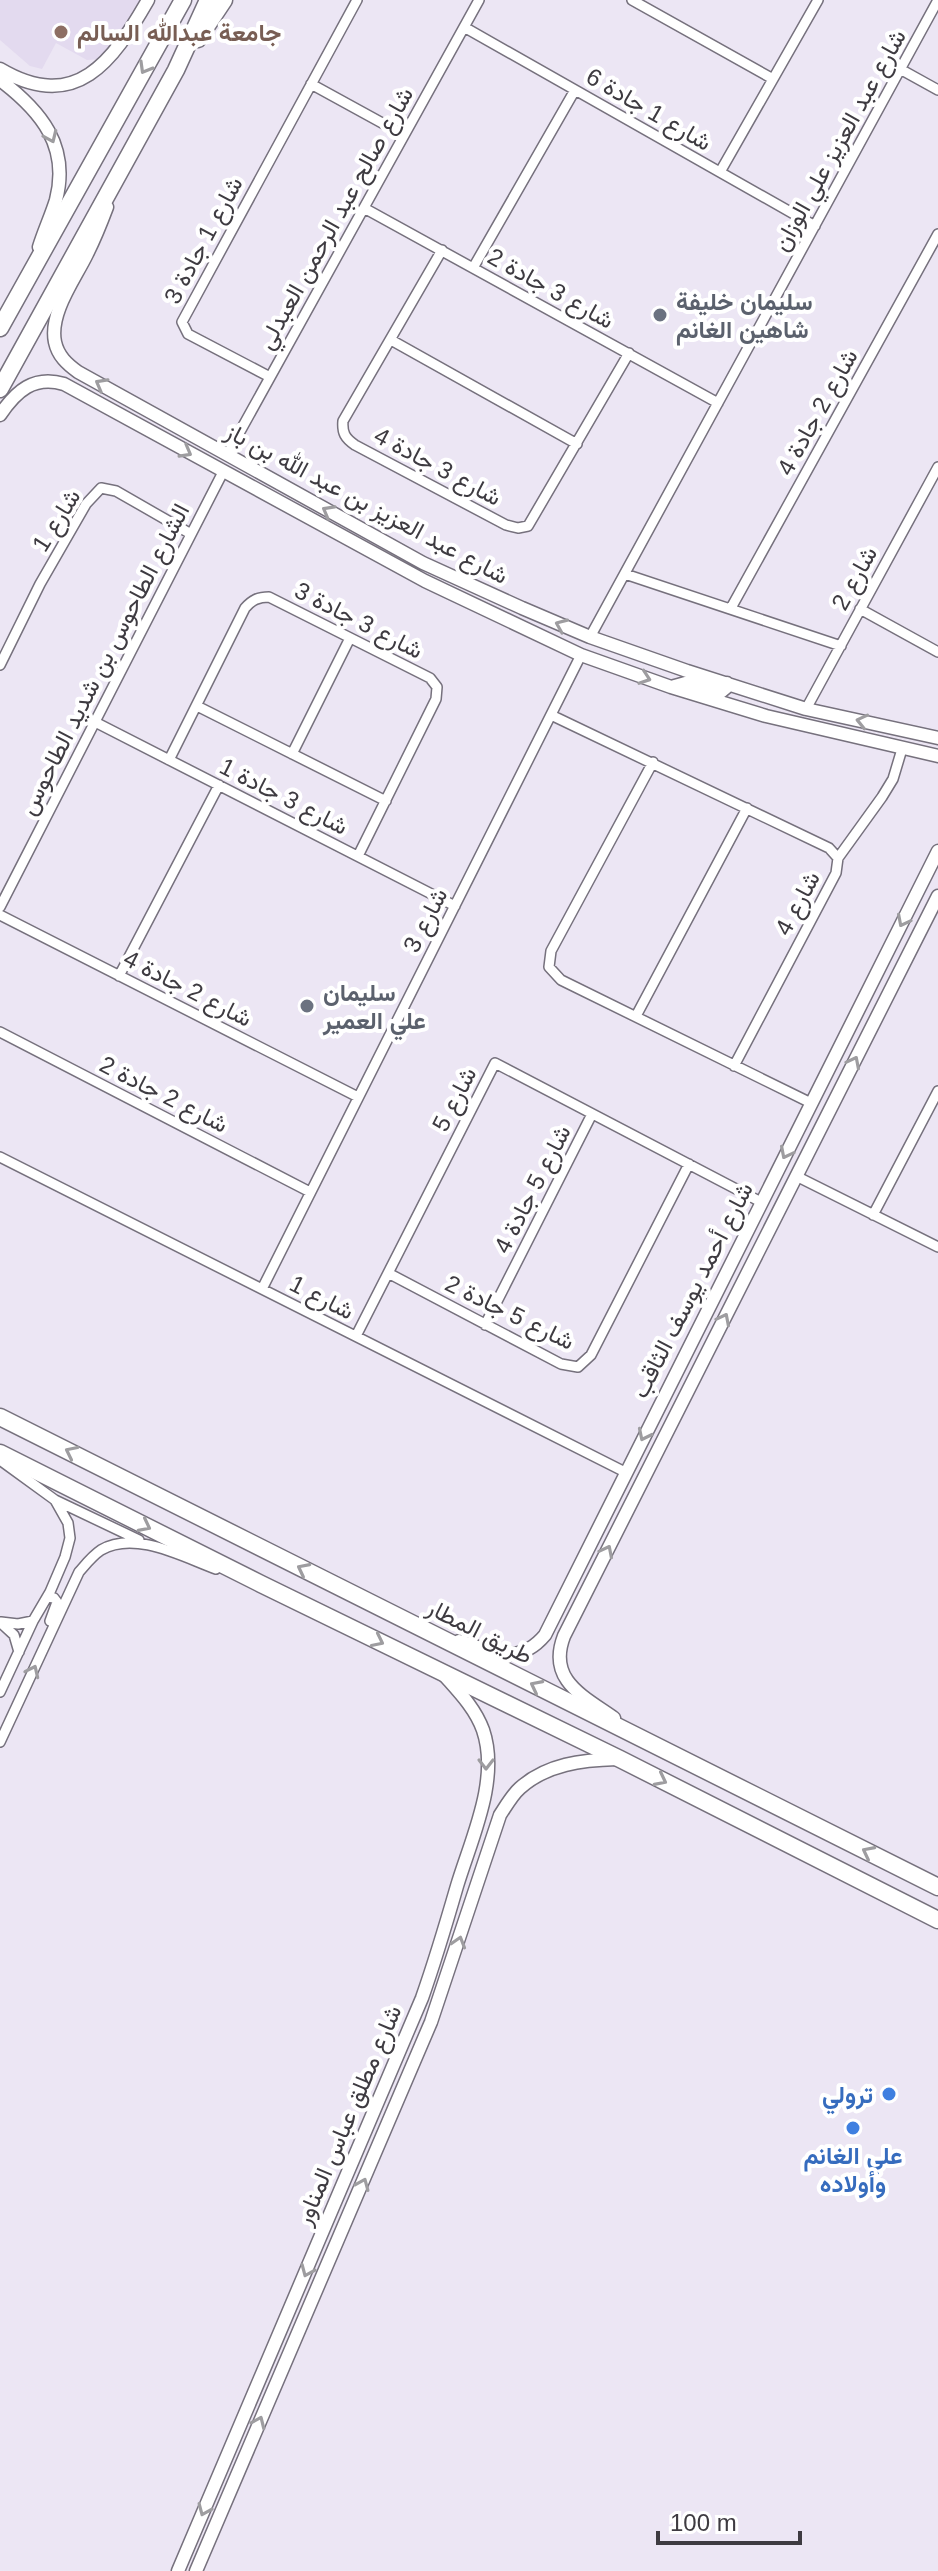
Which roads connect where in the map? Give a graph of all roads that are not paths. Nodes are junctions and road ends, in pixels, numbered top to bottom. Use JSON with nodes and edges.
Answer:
{"nodes":[{"id":1,"x":148,"y":0,"type":"edge"},
{"id":2,"x":183,"y":0,"type":"edge"},
{"id":3,"x":208,"y":0,"type":"edge"},
{"id":4,"x":224,"y":0,"type":"edge"},
{"id":5,"x":357,"y":0,"type":"edge"},
{"id":6,"x":479,"y":0,"type":"edge"},
{"id":7,"x":632,"y":0,"type":"edge"},
{"id":8,"x":818,"y":0,"type":"edge"},
{"id":9,"x":938,"y":0,"type":"edge"},
{"id":10,"x":464,"y":27,"type":"junction"},
{"id":11,"x":0,"y":69,"type":"edge"},
{"id":12,"x":900,"y":69,"type":"junction"},
{"id":13,"x":176,"y":70,"type":"junction"},
{"id":14,"x":773,"y":79,"type":"junction"},
{"id":15,"x":0,"y":80,"type":"edge"},
{"id":16,"x":311,"y":84,"type":"junction"},
{"id":17,"x":575,"y":90,"type":"junction"},
{"id":18,"x":938,"y":90,"type":"edge"},
{"id":19,"x":404,"y":135,"type":"junction"},
{"id":20,"x":720,"y":172,"type":"junction"},
{"id":21,"x":114,"y":182,"type":"junction"},
{"id":22,"x":364,"y":208,"type":"junction"},
{"id":23,"x":815,"y":226,"type":"junction"},
{"id":24,"x":938,"y":234,"type":"edge"},
{"id":25,"x":442,"y":250,"type":"junction"},
{"id":26,"x":34,"y":265,"type":"junction"},
{"id":27,"x":473,"y":268,"type":"junction"},
{"id":28,"x":0,"y":328,"type":"edge"},
{"id":29,"x":391,"y":340,"type":"junction"},
{"id":30,"x":629,"y":353,"type":"junction"},
{"id":31,"x":270,"y":377,"type":"junction"},
{"id":32,"x":0,"y":389,"type":"edge"},
{"id":33,"x":718,"y":403,"type":"junction"},
{"id":34,"x":0,"y":415,"type":"edge"},
{"id":35,"x":577,"y":444,"type":"junction"},
{"id":36,"x":227,"y":455,"type":"junction"},
{"id":37,"x":938,"y":467,"type":"edge"},
{"id":38,"x":223,"y":472,"type":"junction"},
{"id":39,"x":191,"y":534,"type":"junction"},
{"id":40,"x":373,"y":554,"type":"junction"},
{"id":41,"x":423,"y":563,"type":"junction"},
{"id":42,"x":625,"y":574,"type":"junction"},
{"id":43,"x":425,"y":581,"type":"junction"},
{"id":44,"x":485,"y":591,"type":"junction"},
{"id":45,"x":731,"y":608,"type":"junction"},
{"id":46,"x":860,"y":609,"type":"junction"},
{"id":47,"x":590,"y":637,"type":"junction"},
{"id":48,"x":350,"y":638,"type":"junction"},
{"id":49,"x":841,"y":646,"type":"junction"},
{"id":50,"x":938,"y":652,"type":"edge"},
{"id":51,"x":581,"y":655,"type":"junction"},
{"id":52,"x":0,"y":665,"type":"edge"},
{"id":53,"x":727,"y":683,"type":"junction"},
{"id":54,"x":671,"y":687,"type":"junction"},
{"id":55,"x":786,"y":703,"type":"junction"},
{"id":56,"x":732,"y":705,"type":"junction"},
{"id":57,"x":197,"y":706,"type":"junction"},
{"id":58,"x":806,"y":709,"type":"junction"},
{"id":59,"x":551,"y":715,"type":"junction"},
{"id":60,"x":95,"y":722,"type":"junction"},
{"id":61,"x":938,"y":738,"type":"edge"},
{"id":62,"x":908,"y":751,"type":"junction"},
{"id":63,"x":292,"y":754,"type":"junction"},
{"id":64,"x":938,"y":756,"type":"edge"},
{"id":65,"x":169,"y":760,"type":"junction"},
{"id":66,"x":653,"y":762,"type":"junction"},
{"id":67,"x":938,"y":765,"type":"edge"},
{"id":68,"x":219,"y":785,"type":"junction"},
{"id":69,"x":386,"y":801,"type":"junction"},
{"id":70,"x":747,"y":808,"type":"junction"},
{"id":71,"x":938,"y":851,"type":"edge"},
{"id":72,"x":358,"y":856,"type":"junction"},
{"id":73,"x":838,"y":858,"type":"junction"},
{"id":74,"x":938,"y":896,"type":"edge"},
{"id":75,"x":455,"y":906,"type":"junction"},
{"id":76,"x":0,"y":907,"type":"edge"},
{"id":77,"x":0,"y":915,"type":"edge"},
{"id":78,"x":119,"y":976,"type":"junction"},
{"id":79,"x":636,"y":1016,"type":"junction"},
{"id":80,"x":0,"y":1032,"type":"edge"},
{"id":81,"x":734,"y":1066,"type":"junction"},
{"id":82,"x":938,"y":1091,"type":"edge"},
{"id":83,"x":358,"y":1097,"type":"junction"},
{"id":84,"x":811,"y":1103,"type":"junction"},
{"id":85,"x":592,"y":1114,"type":"junction"},
{"id":86,"x":933,"y":1114,"type":"edge"},
{"id":87,"x":0,"y":1157,"type":"edge"},
{"id":88,"x":689,"y":1164,"type":"junction"},
{"id":89,"x":796,"y":1176,"type":"junction"},
{"id":90,"x":310,"y":1192,"type":"junction"},
{"id":91,"x":761,"y":1202,"type":"junction"},
{"id":92,"x":873,"y":1215,"type":"junction"},
{"id":93,"x":748,"y":1227,"type":"junction"},
{"id":94,"x":938,"y":1247,"type":"edge"},
{"id":95,"x":388,"y":1273,"type":"junction"},
{"id":96,"x":746,"y":1276,"type":"junction"},
{"id":97,"x":262,"y":1289,"type":"junction"},
{"id":98,"x":485,"y":1325,"type":"junction"},
{"id":99,"x":356,"y":1336,"type":"junction"},
{"id":100,"x":0,"y":1417,"type":"edge"},
{"id":101,"x":0,"y":1453,"type":"edge"},
{"id":102,"x":0,"y":1460,"type":"edge"},
{"id":103,"x":625,"y":1472,"type":"junction"},
{"id":104,"x":55,"y":1500,"type":"junction"},
{"id":105,"x":152,"y":1546,"type":"junction"},
{"id":106,"x":574,"y":1574,"type":"junction"},
{"id":107,"x":261,"y":1584,"type":"junction"},
{"id":108,"x":47,"y":1597,"type":"junction"},
{"id":109,"x":33,"y":1621,"type":"junction"},
{"id":110,"x":0,"y":1622,"type":"edge"},
{"id":111,"x":428,"y":1632,"type":"junction"},
{"id":112,"x":564,"y":1636,"type":"junction"},
{"id":113,"x":44,"y":1647,"type":"junction"},
{"id":114,"x":19,"y":1652,"type":"junction"},
{"id":115,"x":442,"y":1673,"type":"junction"},
{"id":116,"x":0,"y":1692,"type":"edge"},
{"id":117,"x":0,"y":1742,"type":"edge"},
{"id":118,"x":649,"y":1743,"type":"junction"},
{"id":119,"x":620,"y":1759,"type":"junction"},
{"id":120,"x":457,"y":1887,"type":"junction"},
{"id":121,"x":938,"y":1887,"type":"edge"},
{"id":122,"x":473,"y":1897,"type":"junction"},
{"id":123,"x":938,"y":1920,"type":"edge"},
{"id":124,"x":178,"y":2571,"type":"edge"},
{"id":125,"x":196,"y":2571,"type":"edge"}],
"edges":[{"from":1,"to":11,"type":"street"},
{"from":2,"to":26,"type":"highway","one_way":true},
{"from":3,"to":13,"type":"highway"},
{"from":4,"to":13,"type":"highway"},
{"from":5,"to":16,"type":"street","name":"شارع 1 جادة 3"},
{"from":6,"to":10,"type":"street","name":"شارع صالح عبد الرحمن العبدلي"},
{"from":7,"to":14,"type":"street"},
{"from":8,"to":14,"type":"street"},
{"from":9,"to":12,"type":"street","name":"شارع عبد العزيز علي الوزان"},
{"from":10,"to":17,"type":"street","name":"شارع 1 جادة 6"},
{"from":10,"to":19,"type":"street","name":"شارع صالح عبد الرحمن العبدلي"},
{"from":12,"to":18,"type":"street"},
{"from":12,"to":23,"type":"street","name":"شارع عبد العزيز علي الوزان"},
{"from":13,"to":21,"type":"highway"},
{"from":14,"to":20,"type":"street"},
{"from":15,"to":26,"type":"street","one_way":true},
{"from":16,"to":19,"type":"street"},
{"from":16,"to":31,"type":"street","name":"شارع 1 جادة 3"},
{"from":17,"to":20,"type":"street","name":"شارع 1 جادة 6"},
{"from":17,"to":27,"type":"street"},
{"from":19,"to":22,"type":"street","name":"شارع صالح عبد الرحمن العبدلي"},
{"from":20,"to":23,"type":"street","name":"شارع 1 جادة 6"},
{"from":21,"to":32,"type":"highway"},
{"from":36,"to":21,"type":"street","name":"شارع عبد العزيز بن عبد الله بن باز","one_way":true},
{"from":22,"to":25,"type":"street","name":"شارع 3 جادة 2"},
{"from":22,"to":31,"type":"street","name":"شارع صالح عبد الرحمن العبدلي"},
{"from":23,"to":33,"type":"street","name":"شارع عبد العزيز علي الوزان"},
{"from":24,"to":45,"type":"street","name":"شارع 2 جادة 4"},
{"from":25,"to":27,"type":"street","name":"شارع 3 جادة 2"},
{"from":25,"to":29,"type":"street","name":"شارع 3 جادة 4"},
{"from":26,"to":28,"type":"highway"},
{"from":27,"to":30,"type":"street","name":"شارع 3 جادة 2"},
{"from":29,"to":35,"type":"street"},
{"from":29,"to":35,"type":"street","name":"شارع 3 جادة 4"},
{"from":30,"to":33,"type":"street","name":"شارع 3 جادة 2"},
{"from":30,"to":35,"type":"street","name":"شارع 3 جادة 4"},
{"from":31,"to":36,"type":"street","name":"شارع صالح عبد الرحمن العبدلي"},
{"from":33,"to":42,"type":"street","name":"شارع عبد العزيز علي الوزان"},
{"from":34,"to":38,"type":"street","name":"شارع عبد العزيز بن عبد الله بن باز","one_way":true},
{"from":41,"to":36,"type":"street","name":"شارع عبد العزيز بن عبد الله بن باز","one_way":true},
{"from":37,"to":46,"type":"street","name":"شارع 2"},
{"from":38,"to":39,"type":"street","name":"الشارع الطاحوس بن شديد الطاحوس"},
{"from":38,"to":40,"type":"street","name":"شارع عبد العزيز بن عبد الله بن باز"},
{"from":39,"to":52,"type":"street","name":"شارع 1"},
{"from":39,"to":60,"type":"street","name":"الشارع الطاحوس بن شديد الطاحوس"},
{"from":40,"to":41,"type":"street"},
{"from":40,"to":43,"type":"street","name":"شارع عبد العزيز بن عبد الله بن باز"},
{"from":41,"to":44,"type":"street","name":"شارع عبد العزيز بن عبد الله بن باز"},
{"from":42,"to":45,"type":"street"},
{"from":42,"to":47,"type":"street","name":"شارع عبد العزيز علي الوزان"},
{"from":43,"to":44,"type":"street"},
{"from":43,"to":51,"type":"street","name":"شارع عبد العزيز بن عبد الله بن باز"},
{"from":47,"to":44,"type":"street","name":"شارع عبد العزيز بن عبد الله بن باز","one_way":true},
{"from":45,"to":49,"type":"street"},
{"from":46,"to":49,"type":"street","name":"شارع 2"},
{"from":46,"to":50,"type":"street"},
{"from":47,"to":53,"type":"street","name":"شارع عبد العزيز بن عبد الله بن باز"},
{"from":48,"to":57,"type":"street","name":"شارع 3 جادة 3"},
{"from":48,"to":63,"type":"street"},
{"from":48,"to":69,"type":"street","name":"شارع 3 جادة 3"},
{"from":49,"to":58,"type":"street","name":"شارع 2"},
{"from":51,"to":54,"type":"street","name":"شارع عبد العزيز بن عبد الله بن باز","one_way":true},
{"from":51,"to":59,"type":"street","name":"شارع 3"},
{"from":53,"to":54,"type":"street"},
{"from":53,"to":55,"type":"street","name":"شارع عبد العزيز بن عبد الله بن باز"},
{"from":54,"to":56,"type":"street","name":"شارع عبد العزيز بن عبد الله بن باز"},
{"from":55,"to":56,"type":"street"},
{"from":55,"to":58,"type":"street","name":"شارع عبد العزيز بن عبد الله بن باز"},
{"from":56,"to":62,"type":"street","name":"شارع عبد العزيز بن عبد الله بن باز"},
{"from":57,"to":63,"type":"street"},
{"from":57,"to":65,"type":"street","name":"شارع 3 جادة 3"},
{"from":61,"to":58,"type":"street","name":"شارع عبد العزيز بن عبد الله بن باز","one_way":true},
{"from":59,"to":66,"type":"street","name":"شارع 4"},
{"from":59,"to":75,"type":"street","name":"شارع 3"},
{"from":60,"to":65,"type":"street","name":"شارع 3 جادة 1"},
{"from":60,"to":76,"type":"street","name":"الشارع الطاحوس بن شديد الطاحوس"},
{"from":62,"to":64,"type":"street","name":"شارع عبد العزيز بن عبد الله بن باز"},
{"from":62,"to":67,"type":"street"},
{"from":62,"to":73,"type":"street"},
{"from":63,"to":69,"type":"street"},
{"from":65,"to":68,"type":"street","name":"شارع 3 جادة 1"},
{"from":66,"to":70,"type":"street","name":"شارع 4"},
{"from":66,"to":79,"type":"street"},
{"from":68,"to":72,"type":"street","name":"شارع 3 جادة 1"},
{"from":68,"to":78,"type":"street"},
{"from":69,"to":72,"type":"street","name":"شارع 3 جادة 3"},
{"from":70,"to":73,"type":"street","name":"شارع 4"},
{"from":70,"to":79,"type":"street"},
{"from":71,"to":84,"type":"street","name":"شارع أحمد يوسف الثاقب","one_way":true},
{"from":72,"to":75,"type":"street","name":"شارع 3 جادة 1"},
{"from":73,"to":81,"type":"street","name":"شارع 4"},
{"from":89,"to":74,"type":"street","name":"شارع أحمد يوسف الثاقب","one_way":true},
{"from":75,"to":83,"type":"street","name":"شارع 3"},
{"from":77,"to":78,"type":"street","name":"شارع 2 جادة 4"},
{"from":78,"to":83,"type":"street","name":"شارع 2 جادة 4"},
{"from":79,"to":81,"type":"street"},
{"from":80,"to":90,"type":"street","name":"شارع 2 جادة 2"},
{"from":81,"to":84,"type":"street"},
{"from":82,"to":86,"type":"street"},
{"from":83,"to":90,"type":"street","name":"شارع 3"},
{"from":84,"to":91,"type":"street","name":"شارع أحمد يوسف الثاقب","one_way":true},
{"from":85,"to":88,"type":"street","name":"شارع 5"},
{"from":85,"to":95,"type":"street","name":"شارع 5"},
{"from":85,"to":98,"type":"street","name":"شارع 5 جادة 4"},
{"from":86,"to":92,"type":"street"},
{"from":87,"to":97,"type":"street","name":"شارع 1"},
{"from":88,"to":91,"type":"street","name":"شارع 5"},
{"from":88,"to":98,"type":"street","name":"شارع 5 جادة 2"},
{"from":89,"to":92,"type":"street"},
{"from":89,"to":96,"type":"street","name":"شارع أحمد يوسف الثاقب"},
{"from":90,"to":97,"type":"street","name":"شارع 3"},
{"from":91,"to":93,"type":"street","name":"شارع أحمد يوسف الثاقب"},
{"from":92,"to":94,"type":"street"},
{"from":93,"to":96,"type":"street"},
{"from":93,"to":103,"type":"street","name":"شارع أحمد يوسف الثاقب","one_way":true},
{"from":95,"to":98,"type":"street","name":"شارع 5 جادة 2"},
{"from":95,"to":99,"type":"street","name":"شارع 5"},
{"from":112,"to":96,"type":"street","name":"شارع أحمد يوسف الثاقب","one_way":true},
{"from":97,"to":99,"type":"street","name":"شارع 1"},
{"from":99,"to":103,"type":"street","name":"شارع 1"},
{"from":111,"to":100,"type":"highway","name":"طريق المطار","one_way":true},
{"from":101,"to":107,"type":"highway","one_way":true},
{"from":102,"to":104,"type":"street"},
{"from":103,"to":106,"type":"street","name":"شارع أحمد يوسف الثاقب"},
{"from":104,"to":105,"type":"street"},
{"from":104,"to":108,"type":"street"},
{"from":105,"to":107,"type":"street"},
{"from":105,"to":113,"type":"street"},
{"from":106,"to":111,"type":"street","name":"شارع أحمد يوسف الثاقب"},
{"from":106,"to":112,"type":"street"},
{"from":107,"to":115,"type":"highway","one_way":true},
{"from":108,"to":109,"type":"street"},
{"from":108,"to":113,"type":"street"},
{"from":109,"to":110,"type":"street"},
{"from":109,"to":114,"type":"street"},
{"from":110,"to":114,"type":"street"},
{"from":118,"to":111,"type":"highway","name":"طريق المطار","one_way":true},
{"from":112,"to":118,"type":"street","name":"شارع أحمد يوسف الثاقب"},
{"from":117,"to":113,"type":"street","one_way":true},
{"from":114,"to":116,"type":"street"},
{"from":115,"to":119,"type":"highway"},
{"from":115,"to":120,"type":"street","name":"شارع مطلق عباس المناور","one_way":true},
{"from":121,"to":118,"type":"highway","name":"طريق المطار","one_way":true},
{"from":119,"to":122,"type":"street","name":"شارع مطلق عباس المناور"},
{"from":119,"to":123,"type":"highway","one_way":true},
{"from":120,"to":122,"type":"street"},
{"from":120,"to":124,"type":"street","name":"شارع مطلق عباس المناور","one_way":true},
{"from":125,"to":122,"type":"street","name":"شارع مطلق عباس المناور","one_way":true}]}
